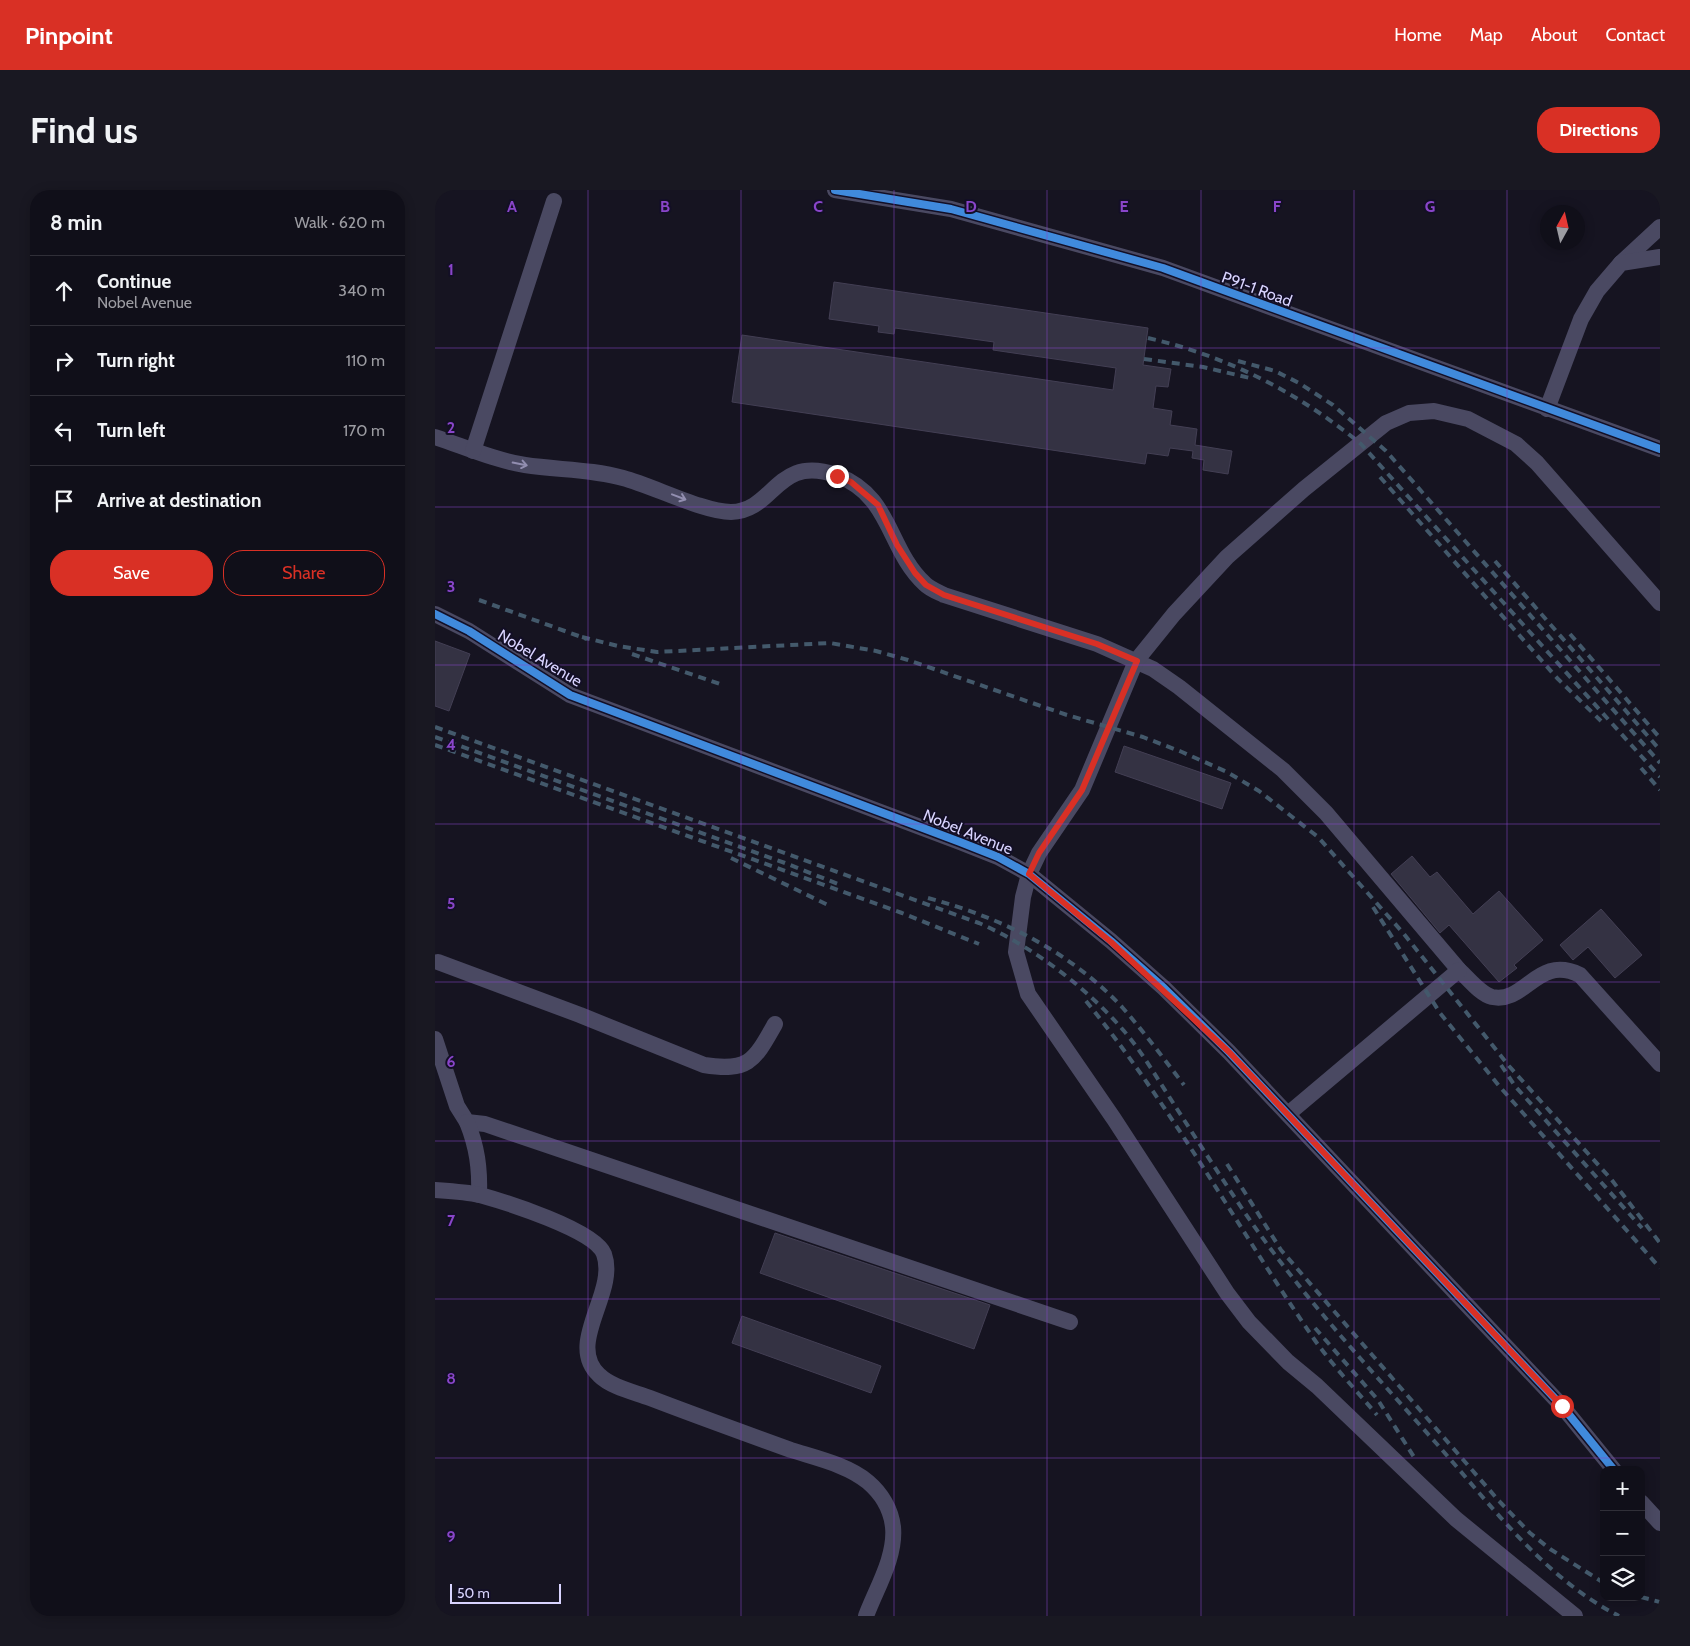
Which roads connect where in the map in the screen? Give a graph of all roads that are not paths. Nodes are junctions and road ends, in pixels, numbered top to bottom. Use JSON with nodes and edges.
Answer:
{"nodes":[{"id":1,"x":835,"y":190,"type":"edge"},
{"id":2,"x":554,"y":201,"type":"dead end"},
{"id":3,"x":1660,"y":227,"type":"edge"},
{"id":4,"x":1660,"y":257,"type":"edge"},
{"id":5,"x":1621,"y":263,"type":"junction"},
{"id":6,"x":1547,"y":409,"type":"junction"},
{"id":7,"x":435,"y":437,"type":"edge"},
{"id":8,"x":1660,"y":449,"type":"edge"},
{"id":9,"x":473,"y":451,"type":"junction"},
{"id":10,"x":1660,"y":603,"type":"edge"},
{"id":11,"x":435,"y":614,"type":"edge"},
{"id":12,"x":1137,"y":661,"type":"junction"},
{"id":13,"x":1029,"y":874,"type":"junction"},
{"id":14,"x":436,"y":964,"type":"edge"},
{"id":15,"x":1459,"y":970,"type":"junction"},
{"id":16,"x":775,"y":1024,"type":"dead end"},
{"id":17,"x":435,"y":1038,"type":"edge"},
{"id":18,"x":1660,"y":1064,"type":"edge"},
{"id":19,"x":1288,"y":1114,"type":"junction"},
{"id":20,"x":467,"y":1122,"type":"junction"},
{"id":21,"x":435,"y":1190,"type":"edge"},
{"id":22,"x":479,"y":1195,"type":"junction"},
{"id":23,"x":1070,"y":1322,"type":"dead end"},
{"id":24,"x":1611,"y":1466,"type":"edge"},
{"id":25,"x":1645,"y":1506,"type":"edge"},
{"id":26,"x":1660,"y":1523,"type":"edge"},
{"id":27,"x":866,"y":1616,"type":"edge"},
{"id":28,"x":1575,"y":1616,"type":"edge"}],
"edges":[{"from":1,"to":6,"type":"street","name":"P91-1 Road"},
{"from":2,"to":9,"type":"street"},
{"from":3,"to":5,"type":"street"},
{"from":4,"to":5,"type":"street"},
{"from":5,"to":6,"type":"street"},
{"from":6,"to":8,"type":"street","name":"P91-1 Road"},
{"from":7,"to":9,"type":"street"},
{"from":9,"to":12,"type":"street","one_way":true},
{"from":10,"to":12,"type":"street"},
{"from":11,"to":13,"type":"street","name":"Nobel Avenue"},
{"from":12,"to":13,"type":"street"},
{"from":12,"to":15,"type":"street"},
{"from":13,"to":19,"type":"street","name":"Nobel Avenue"},
{"from":13,"to":28,"type":"street"},
{"from":14,"to":16,"type":"street"},
{"from":15,"to":18,"type":"street"},
{"from":15,"to":19,"type":"street"},
{"from":17,"to":20,"type":"street"},
{"from":19,"to":24,"type":"street","name":"Nobel Avenue"},
{"from":20,"to":22,"type":"street"},
{"from":20,"to":23,"type":"street"},
{"from":21,"to":22,"type":"street"},
{"from":22,"to":27,"type":"street"},
{"from":25,"to":26,"type":"street"}]}
